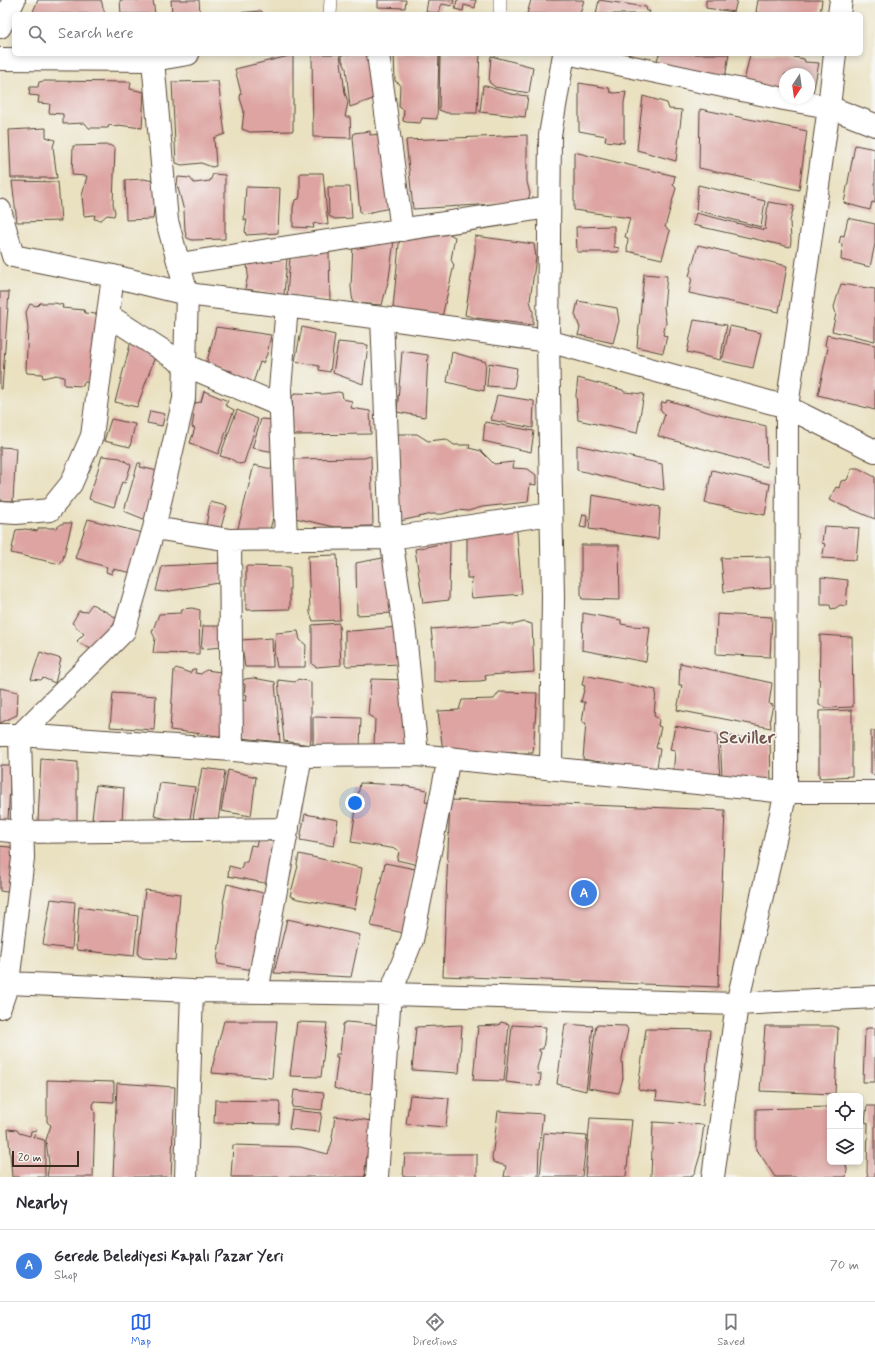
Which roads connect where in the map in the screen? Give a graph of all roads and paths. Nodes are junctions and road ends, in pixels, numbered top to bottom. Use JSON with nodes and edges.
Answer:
{"nodes":[{"id":1,"x":14,"y":0,"type":"edge"},
{"id":2,"x":331,"y":0,"type":"edge"},
{"id":3,"x":500,"y":0,"type":"edge"},
{"id":4,"x":841,"y":0,"type":"edge"},
{"id":5,"x":330,"y":12,"type":"edge"},
{"id":6,"x":500,"y":12,"type":"edge"},
{"id":7,"x":839,"y":12,"type":"edge"},
{"id":8,"x":0,"y":27,"type":"edge"},
{"id":9,"x":177,"y":56,"type":"edge"},
{"id":10,"x":378,"y":56,"type":"edge"},
{"id":11,"x":564,"y":56,"type":"edge"},
{"id":12,"x":580,"y":56,"type":"edge"},
{"id":13,"x":835,"y":56,"type":"edge"},
{"id":14,"x":0,"y":59,"type":"edge"},
{"id":15,"x":154,"y":60,"type":"junction"},
{"id":16,"x":829,"y":107,"type":"junction"},
{"id":17,"x":875,"y":125,"type":"edge"},
{"id":18,"x":549,"y":207,"type":"junction"},
{"id":19,"x":0,"y":210,"type":"edge"},
{"id":20,"x":402,"y":230,"type":"junction"},
{"id":21,"x":7,"y":257,"type":"edge"},
{"id":22,"x":179,"y":264,"type":"junction"},
{"id":23,"x":113,"y":276,"type":"junction"},
{"id":24,"x":187,"y":294,"type":"junction"},
{"id":25,"x":287,"y":306,"type":"junction"},
{"id":26,"x":108,"y":315,"type":"junction"},
{"id":27,"x":382,"y":318,"type":"junction"},
{"id":28,"x":548,"y":341,"type":"junction"},
{"id":29,"x":185,"y":365,"type":"junction"},
{"id":30,"x":281,"y":406,"type":"junction"},
{"id":31,"x":787,"y":407,"type":"junction"},
{"id":32,"x":875,"y":451,"type":"edge"},
{"id":33,"x":0,"y":512,"type":"edge"},
{"id":34,"x":551,"y":514,"type":"junction"},
{"id":35,"x":154,"y":528,"type":"junction"},
{"id":36,"x":391,"y":538,"type":"junction"},
{"id":37,"x":230,"y":540,"type":"junction"},
{"id":38,"x":286,"y":540,"type":"junction"},
{"id":39,"x":10,"y":735,"type":"edge"},
{"id":40,"x":232,"y":750,"type":"junction"},
{"id":41,"x":417,"y":755,"type":"junction"},
{"id":42,"x":301,"y":756,"type":"junction"},
{"id":43,"x":449,"y":758,"type":"junction"},
{"id":44,"x":552,"y":768,"type":"junction"},
{"id":45,"x":786,"y":792,"type":"junction"},
{"id":46,"x":875,"y":792,"type":"edge"},
{"id":47,"x":288,"y":829,"type":"junction"},
{"id":48,"x":0,"y":830,"type":"edge"},
{"id":49,"x":22,"y":832,"type":"junction"},
{"id":50,"x":4,"y":983,"type":"edge"},
{"id":51,"x":192,"y":991,"type":"junction"},
{"id":52,"x":258,"y":992,"type":"junction"},
{"id":53,"x":390,"y":994,"type":"junction"},
{"id":54,"x":875,"y":997,"type":"edge"},
{"id":55,"x":736,"y":1004,"type":"junction"},
{"id":56,"x":0,"y":1007,"type":"edge"},
{"id":57,"x":186,"y":1177,"type":"edge"},
{"id":58,"x":377,"y":1177,"type":"edge"},
{"id":59,"x":713,"y":1177,"type":"edge"}],
"edges":[{"from":1,"to":8,"type":"street"},
{"from":2,"to":5,"type":"lane"},
{"from":3,"to":6,"type":"lane"},
{"from":4,"to":7,"type":"street"},
{"from":9,"to":15,"type":"street"},
{"from":10,"to":20,"type":"street"},
{"from":11,"to":18,"type":"street"},
{"from":12,"to":16,"type":"street"},
{"from":13,"to":16,"type":"street"},
{"from":14,"to":15,"type":"street"},
{"from":15,"to":22,"type":"street"},
{"from":16,"to":17,"type":"street"},
{"from":16,"to":31,"type":"street"},
{"from":18,"to":20,"type":"street"},
{"from":18,"to":28,"type":"street"},
{"from":19,"to":21,"type":"street"},
{"from":20,"to":22,"type":"street"},
{"from":21,"to":23,"type":"street"},
{"from":22,"to":24,"type":"street"},
{"from":23,"to":24,"type":"street"},
{"from":23,"to":26,"type":"street"},
{"from":24,"to":25,"type":"street"},
{"from":24,"to":29,"type":"street"},
{"from":25,"to":27,"type":"street"},
{"from":25,"to":30,"type":"street"},
{"from":26,"to":29,"type":"street"},
{"from":26,"to":33,"type":"street"},
{"from":27,"to":28,"type":"street"},
{"from":27,"to":36,"type":"street"},
{"from":28,"to":31,"type":"street"},
{"from":28,"to":34,"type":"street"},
{"from":29,"to":30,"type":"street"},
{"from":29,"to":35,"type":"street"},
{"from":30,"to":38,"type":"street"},
{"from":31,"to":32,"type":"street"},
{"from":31,"to":45,"type":"street"},
{"from":34,"to":36,"type":"street"},
{"from":34,"to":44,"type":"street"},
{"from":35,"to":37,"type":"street"},
{"from":35,"to":39,"type":"street"},
{"from":36,"to":38,"type":"street"},
{"from":36,"to":41,"type":"street"},
{"from":37,"to":38,"type":"street"},
{"from":37,"to":40,"type":"street"},
{"from":39,"to":40,"type":"street"},
{"from":39,"to":49,"type":"street"},
{"from":40,"to":42,"type":"street"},
{"from":41,"to":42,"type":"street"},
{"from":41,"to":43,"type":"street"},
{"from":42,"to":47,"type":"street"},
{"from":43,"to":44,"type":"street"},
{"from":43,"to":53,"type":"street"},
{"from":44,"to":45,"type":"street"},
{"from":45,"to":46,"type":"street"},
{"from":45,"to":55,"type":"street"},
{"from":47,"to":49,"type":"street"},
{"from":47,"to":52,"type":"street"},
{"from":48,"to":49,"type":"street"},
{"from":49,"to":50,"type":"street"},
{"from":50,"to":51,"type":"street"},
{"from":50,"to":56,"type":"street"},
{"from":51,"to":52,"type":"street"},
{"from":51,"to":57,"type":"street"},
{"from":52,"to":53,"type":"street"},
{"from":53,"to":55,"type":"street"},
{"from":53,"to":58,"type":"street"},
{"from":54,"to":55,"type":"street"},
{"from":55,"to":59,"type":"street"}]}
